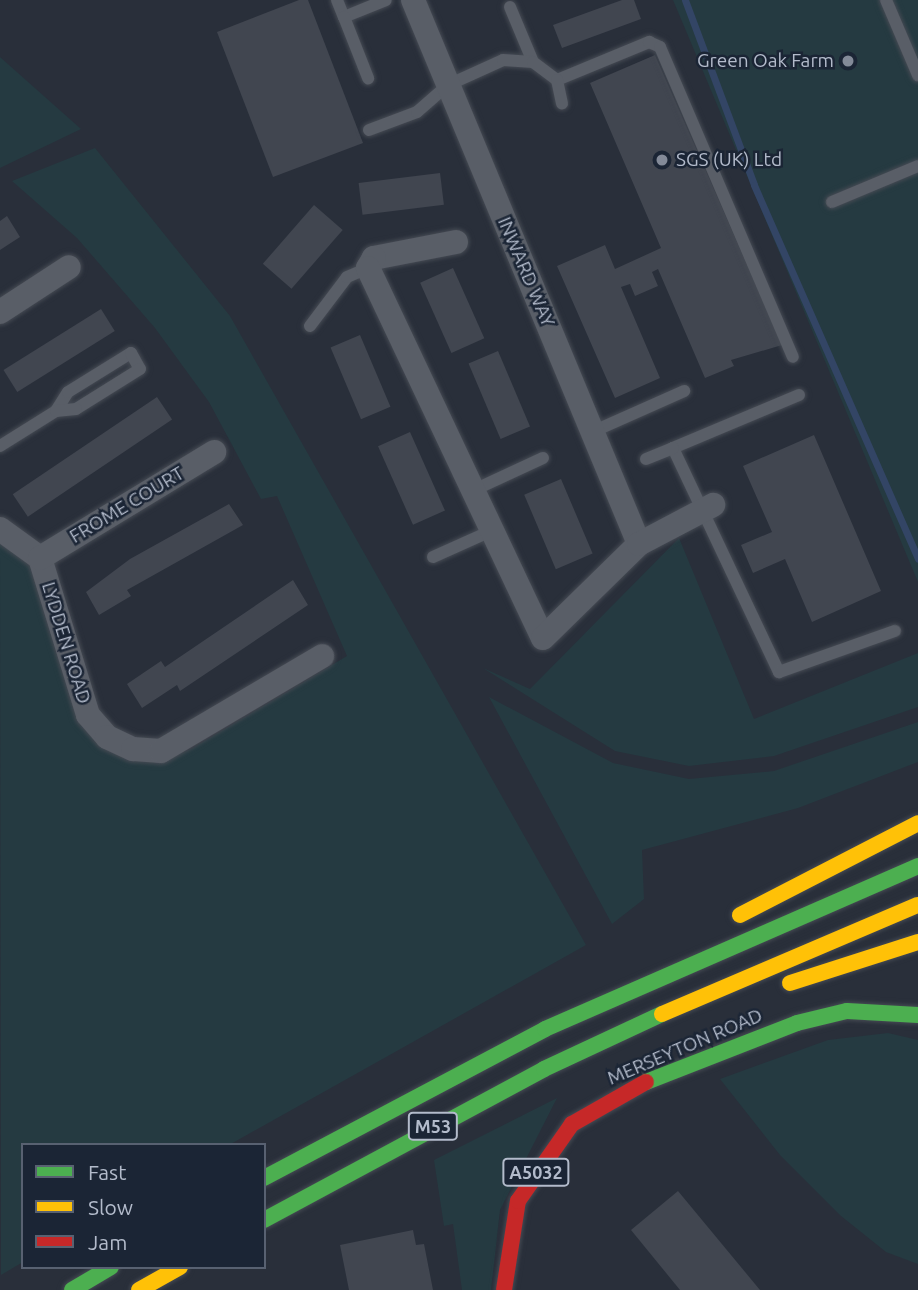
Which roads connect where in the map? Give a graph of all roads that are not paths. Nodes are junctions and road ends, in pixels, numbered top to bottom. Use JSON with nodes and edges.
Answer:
{"nodes":[{"id":1,"x":337,"y":0,"type":"edge"},
{"id":2,"x":386,"y":0,"type":"edge"},
{"id":3,"x":413,"y":0,"type":"edge"},
{"id":4,"x":886,"y":0,"type":"edge"},
{"id":5,"x":510,"y":7,"type":"dead end"},
{"id":6,"x":344,"y":17,"type":"junction"},
{"id":7,"x":533,"y":62,"type":"junction"},
{"id":8,"x":918,"y":75,"type":"edge"},
{"id":9,"x":368,"y":78,"type":"dead end"},
{"id":10,"x":557,"y":80,"type":"junction"},
{"id":11,"x":448,"y":85,"type":"junction"},
{"id":12,"x":562,"y":103,"type":"dead end"},
{"id":13,"x":369,"y":130,"type":"dead end"},
{"id":14,"x":918,"y":166,"type":"edge"},
{"id":15,"x":832,"y":202,"type":"dead end"},
{"id":16,"x":456,"y":242,"type":"dead end"},
{"id":17,"x":69,"y":267,"type":"dead end"},
{"id":18,"x":368,"y":268,"type":"junction"},
{"id":19,"x":0,"y":312,"type":"edge"},
{"id":20,"x":310,"y":326,"type":"dead end"},
{"id":21,"x":793,"y":357,"type":"dead end"},
{"id":22,"x":102,"y":371,"type":"junction"},
{"id":23,"x":684,"y":391,"type":"dead end"},
{"id":24,"x":799,"y":395,"type":"dead end"},
{"id":25,"x":96,"y":397,"type":"junction"},
{"id":26,"x":56,"y":411,"type":"junction"},
{"id":27,"x":592,"y":432,"type":"junction"},
{"id":28,"x":0,"y":446,"type":"edge"},
{"id":29,"x":673,"y":448,"type":"junction"},
{"id":30,"x":214,"y":452,"type":"dead end"},
{"id":31,"x":543,"y":458,"type":"dead end"},
{"id":32,"x":646,"y":458,"type":"dead end"},
{"id":33,"x":474,"y":491,"type":"junction"},
{"id":34,"x":708,"y":508,"type":"junction"},
{"id":35,"x":0,"y":529,"type":"edge"},
{"id":36,"x":493,"y":530,"type":"junction"},
{"id":37,"x":639,"y":544,"type":"junction"},
{"id":38,"x":433,"y":557,"type":"dead end"},
{"id":39,"x":40,"y":558,"type":"junction"},
{"id":40,"x":895,"y":631,"type":"dead end"},
{"id":41,"x":322,"y":656,"type":"dead end"},
{"id":42,"x":918,"y":823,"type":"edge"},
{"id":43,"x":918,"y":866,"type":"edge"},
{"id":44,"x":918,"y":905,"type":"edge"},
{"id":45,"x":726,"y":923,"type":"dead end"},
{"id":46,"x":918,"y":942,"type":"edge"},
{"id":47,"x":653,"y":960,"type":"dead end"},
{"id":48,"x":773,"y":990,"type":"dead end"},
{"id":49,"x":591,"y":1003,"type":"junction"},
{"id":50,"x":725,"y":1008,"type":"dead end"},
{"id":51,"x":918,"y":1015,"type":"edge"},
{"id":52,"x":608,"y":1045,"type":"junction"},
{"id":53,"x":266,"y":1177,"type":"edge"},
{"id":54,"x":266,"y":1219,"type":"edge"},
{"id":55,"x":108,"y":1269,"type":"edge"},
{"id":56,"x":176,"y":1269,"type":"edge"},
{"id":57,"x":72,"y":1290,"type":"edge"},
{"id":58,"x":139,"y":1290,"type":"edge"},
{"id":59,"x":504,"y":1290,"type":"edge"}],
"edges":[{"from":1,"to":6,"type":"lane"},
{"from":2,"to":6,"type":"lane"},
{"from":3,"to":11,"type":"street","name":"INWARD WAY"},
{"from":4,"to":8,"type":"lane"},
{"from":5,"to":7,"type":"lane"},
{"from":6,"to":9,"type":"lane"},
{"from":7,"to":10,"type":"lane"},
{"from":7,"to":11,"type":"lane"},
{"from":10,"to":12,"type":"lane"},
{"from":10,"to":21,"type":"lane"},
{"from":11,"to":13,"type":"lane"},
{"from":11,"to":27,"type":"street","name":"INWARD WAY"},
{"from":14,"to":15,"type":"lane"},
{"from":16,"to":18,"type":"street"},
{"from":17,"to":19,"type":"street"},
{"from":18,"to":20,"type":"lane"},
{"from":18,"to":33,"type":"street"},
{"from":22,"to":25,"type":"lane"},
{"from":22,"to":25,"type":"lane"},
{"from":22,"to":26,"type":"lane"},
{"from":23,"to":27,"type":"lane"},
{"from":24,"to":29,"type":"lane"},
{"from":25,"to":26,"type":"lane"},
{"from":26,"to":28,"type":"lane"},
{"from":27,"to":37,"type":"street","name":"INWARD WAY"},
{"from":29,"to":32,"type":"lane"},
{"from":29,"to":34,"type":"lane"},
{"from":30,"to":39,"type":"street","name":"FROME COURT"},
{"from":31,"to":33,"type":"lane"},
{"from":33,"to":36,"type":"street"},
{"from":34,"to":37,"type":"street"},
{"from":34,"to":40,"type":"lane"},
{"from":35,"to":39,"type":"street","name":"LYDDEN ROAD"},
{"from":36,"to":37,"type":"street"},
{"from":36,"to":38,"type":"lane"},
{"from":39,"to":41,"type":"street","name":"LYDDEN ROAD"},
{"from":42,"to":45,"type":"main road"},
{"from":43,"to":49,"type":"main road"},
{"from":44,"to":52,"type":"main road"},
{"from":46,"to":48,"type":"main road"},
{"from":47,"to":49,"type":"main road"},
{"from":49,"to":53,"type":"main road","number":"M53"},
{"from":50,"to":52,"type":"main road"},
{"from":51,"to":59,"type":"main road","name":"MERSEYTON ROAD","number":"A5032"},
{"from":52,"to":54,"type":"main road","number":"M53"},
{"from":55,"to":57,"type":"main road"},
{"from":56,"to":58,"type":"main road"}]}
